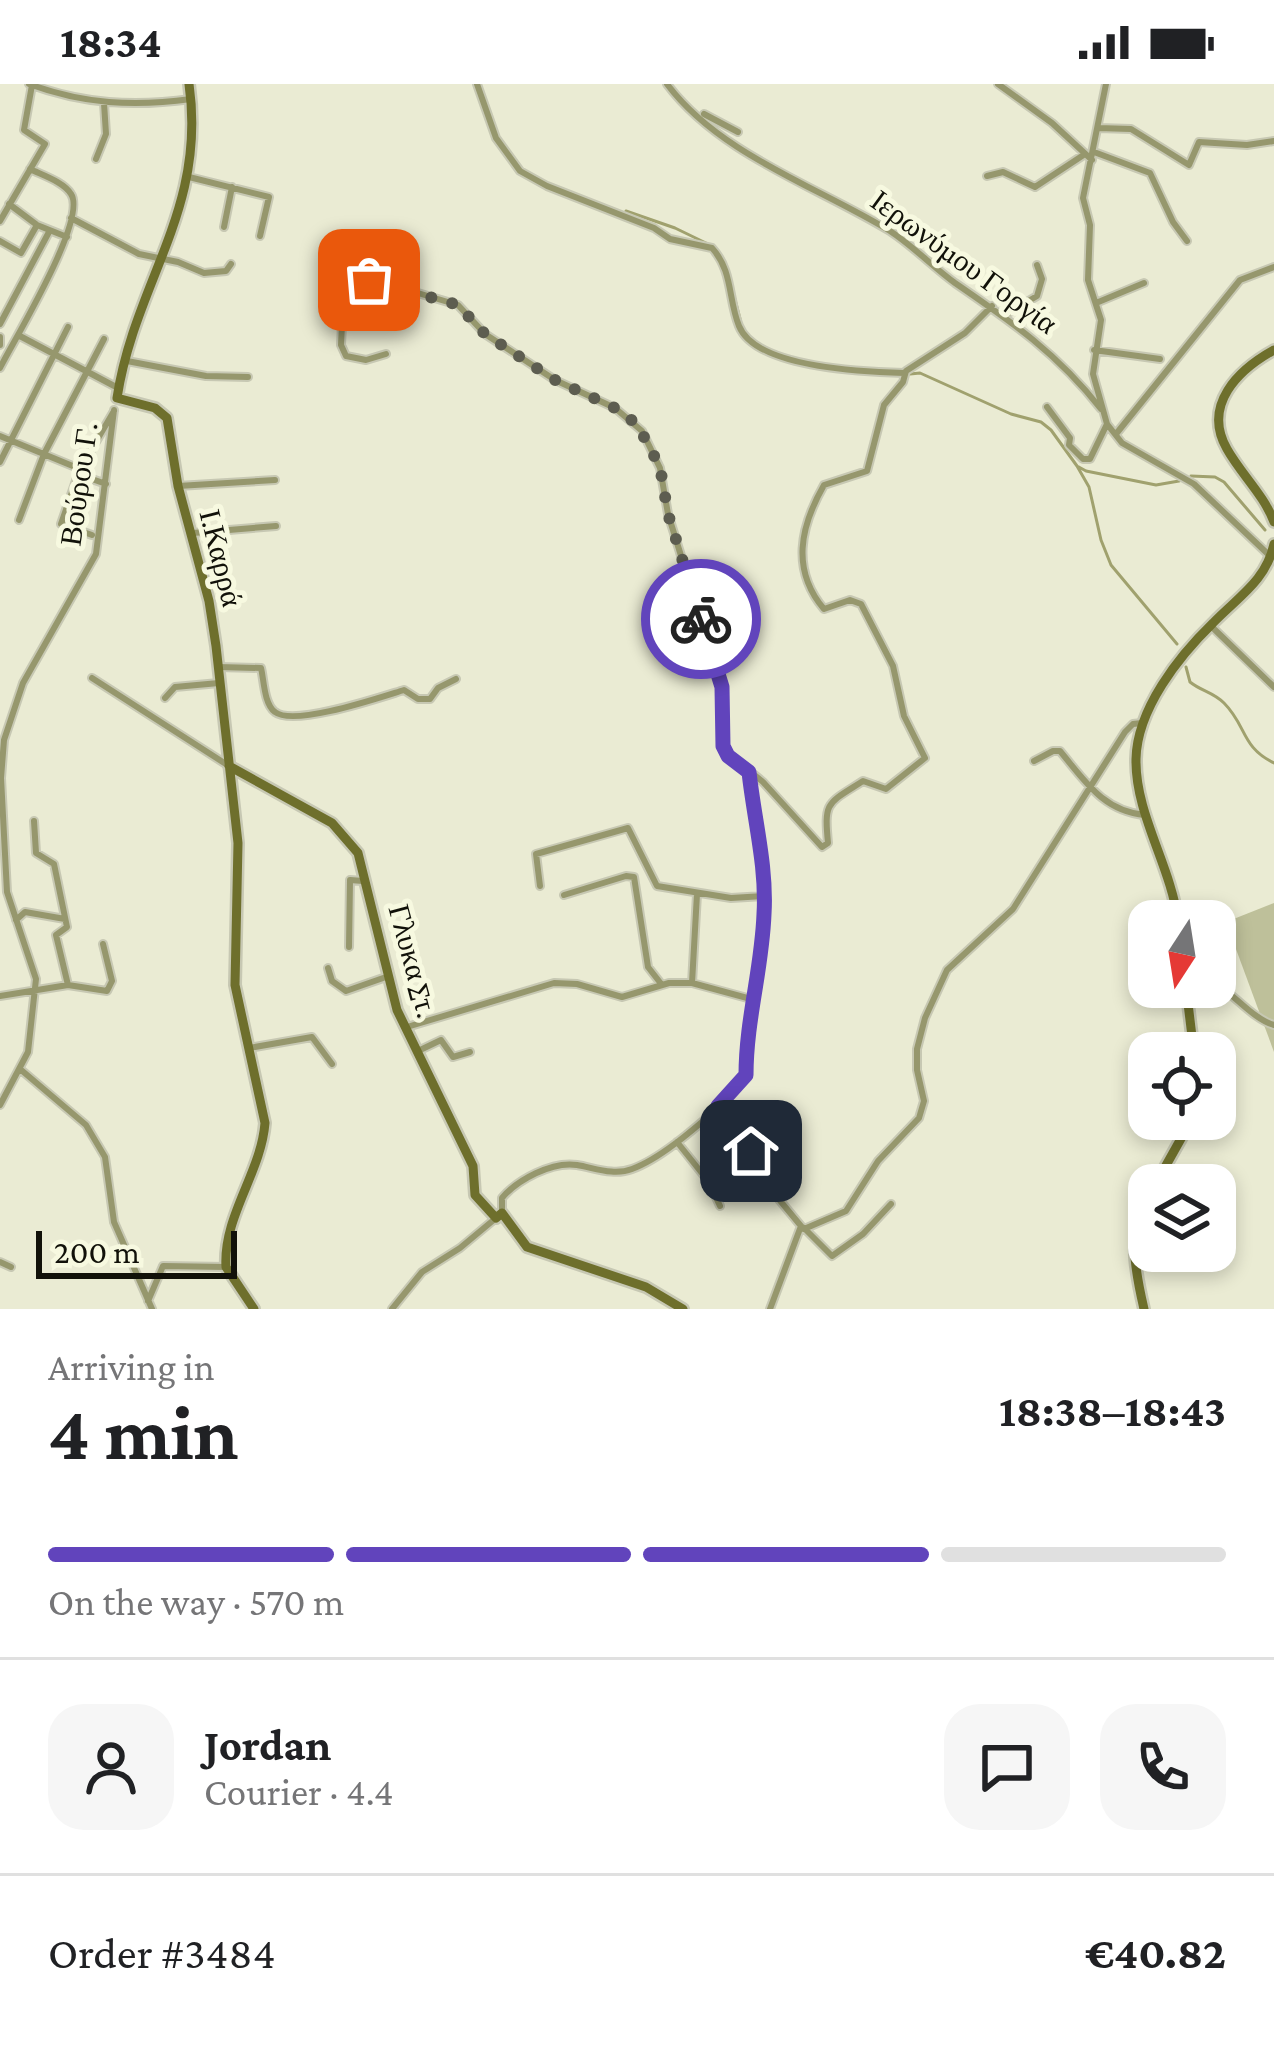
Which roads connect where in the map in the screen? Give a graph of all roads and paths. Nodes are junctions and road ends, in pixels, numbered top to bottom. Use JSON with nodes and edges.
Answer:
{"nodes":[{"id":1,"x":189,"y":84,"type":"edge"},
{"id":2,"x":477,"y":84,"type":"edge"},
{"id":3,"x":667,"y":84,"type":"edge"},
{"id":4,"x":998,"y":84,"type":"edge"},
{"id":5,"x":1106,"y":84,"type":"edge"},
{"id":6,"x":30,"y":85,"type":"edge"},
{"id":7,"x":191,"y":99,"type":"junction"},
{"id":8,"x":104,"y":104,"type":"junction"},
{"id":9,"x":697,"y":112,"type":"junction"},
{"id":10,"x":1098,"y":128,"type":"junction"},
{"id":11,"x":738,"y":132,"type":"dead end"},
{"id":12,"x":1274,"y":141,"type":"edge"},
{"id":13,"x":1090,"y":155,"type":"junction"},
{"id":14,"x":96,"y":159,"type":"dead end"},
{"id":15,"x":31,"y":169,"type":"junction"},
{"id":16,"x":987,"y":176,"type":"dead end"},
{"id":17,"x":189,"y":177,"type":"junction"},
{"id":18,"x":232,"y":188,"type":"junction"},
{"id":19,"x":9,"y":204,"type":"junction"},
{"id":20,"x":71,"y":218,"type":"junction"},
{"id":21,"x":0,"y":221,"type":"edge"},
{"id":22,"x":37,"y":225,"type":"junction"},
{"id":23,"x":224,"y":227,"type":"dead end"},
{"id":24,"x":49,"y":232,"type":"junction"},
{"id":25,"x":260,"y":236,"type":"dead end"},
{"id":26,"x":68,"y":237,"type":"junction"},
{"id":27,"x":1187,"y":241,"type":"dead end"},
{"id":28,"x":0,"y":242,"type":"edge"},
{"id":29,"x":162,"y":258,"type":"junction"},
{"id":30,"x":231,"y":264,"type":"dead end"},
{"id":31,"x":1037,"y":266,"type":"dead end"},
{"id":32,"x":1274,"y":266,"type":"edge"},
{"id":33,"x":1144,"y":283,"type":"dead end"},
{"id":34,"x":1096,"y":303,"type":"junction"},
{"id":35,"x":992,"y":306,"type":"junction"},
{"id":36,"x":1005,"y":315,"type":"junction"},
{"id":37,"x":0,"y":324,"type":"edge"},
{"id":38,"x":68,"y":327,"type":"dead end"},
{"id":39,"x":18,"y":335,"type":"junction"},
{"id":40,"x":104,"y":339,"type":"dead end"},
{"id":41,"x":1094,"y":350,"type":"junction"},
{"id":42,"x":1274,"y":350,"type":"edge"},
{"id":43,"x":386,"y":354,"type":"dead end"},
{"id":44,"x":55,"y":355,"type":"junction"},
{"id":45,"x":1160,"y":359,"type":"dead end"},
{"id":46,"x":123,"y":360,"type":"junction"},
{"id":47,"x":0,"y":368,"type":"edge"},
{"id":48,"x":88,"y":372,"type":"junction"},
{"id":49,"x":248,"y":377,"type":"dead end"},
{"id":50,"x":903,"y":377,"type":"junction"},
{"id":51,"x":116,"y":399,"type":"junction"},
{"id":52,"x":1048,"y":407,"type":"dead end"},
{"id":53,"x":1104,"y":412,"type":"junction"},
{"id":54,"x":1108,"y":424,"type":"junction"},
{"id":55,"x":1116,"y":434,"type":"junction"},
{"id":56,"x":4,"y":438,"type":"edge"},
{"id":57,"x":44,"y":454,"type":"junction"},
{"id":58,"x":0,"y":463,"type":"edge"},
{"id":59,"x":79,"y":472,"type":"junction"},
{"id":60,"x":275,"y":479,"type":"dead end"},
{"id":61,"x":106,"y":484,"type":"junction"},
{"id":62,"x":178,"y":486,"type":"junction"},
{"id":63,"x":19,"y":520,"type":"dead end"},
{"id":64,"x":1274,"y":522,"type":"edge"},
{"id":65,"x":276,"y":526,"type":"dead end"},
{"id":66,"x":189,"y":534,"type":"junction"},
{"id":67,"x":92,"y":535,"type":"dead end"},
{"id":68,"x":1274,"y":544,"type":"edge"},
{"id":69,"x":1271,"y":558,"type":"edge"},
{"id":70,"x":1210,"y":626,"type":"junction"},
{"id":71,"x":218,"y":667,"type":"junction"},
{"id":72,"x":92,"y":678,"type":"dead end"},
{"id":73,"x":456,"y":680,"type":"dead end"},
{"id":74,"x":219,"y":683,"type":"junction"},
{"id":75,"x":1274,"y":687,"type":"edge"},
{"id":76,"x":165,"y":698,"type":"dead end"},
{"id":77,"x":1142,"y":723,"type":"junction"},
{"id":78,"x":1034,"y":761,"type":"dead end"},
{"id":79,"x":229,"y":766,"type":"junction"},
{"id":80,"x":749,"y":772,"type":"junction"},
{"id":81,"x":1090,"y":787,"type":"junction"},
{"id":82,"x":1148,"y":816,"type":"junction"},
{"id":83,"x":34,"y":821,"type":"dead end"},
{"id":84,"x":2,"y":858,"type":"edge"},
{"id":85,"x":367,"y":881,"type":"junction"},
{"id":86,"x":540,"y":886,"type":"dead end"},
{"id":87,"x":697,"y":894,"type":"junction"},
{"id":88,"x":564,"y":895,"type":"dead end"},
{"id":89,"x":765,"y":896,"type":"junction"},
{"id":90,"x":1172,"y":900,"type":"edge"},
{"id":91,"x":65,"y":919,"type":"junction"},
{"id":92,"x":16,"y":920,"type":"junction"},
{"id":93,"x":103,"y":944,"type":"dead end"},
{"id":94,"x":350,"y":947,"type":"dead end"},
{"id":95,"x":328,"y":968,"type":"dead end"},
{"id":96,"x":386,"y":977,"type":"junction"},
{"id":97,"x":692,"y":983,"type":"junction"},
{"id":98,"x":68,"y":985,"type":"junction"},
{"id":99,"x":662,"y":985,"type":"junction"},
{"id":100,"x":35,"y":991,"type":"junction"},
{"id":101,"x":1236,"y":995,"type":"edge"},
{"id":102,"x":0,"y":996,"type":"edge"},
{"id":103,"x":751,"y":999,"type":"junction"},
{"id":104,"x":1274,"y":1025,"type":"edge"},
{"id":105,"x":405,"y":1028,"type":"junction"},
{"id":106,"x":249,"y":1048,"type":"junction"},
{"id":107,"x":415,"y":1052,"type":"junction"},
{"id":108,"x":470,"y":1052,"type":"dead end"},
{"id":109,"x":332,"y":1064,"type":"dead end"},
{"id":110,"x":20,"y":1070,"type":"junction"},
{"id":111,"x":0,"y":1105,"type":"edge"},
{"id":112,"x":718,"y":1108,"type":"junction"},
{"id":113,"x":676,"y":1142,"type":"junction"},
{"id":114,"x":754,"y":1165,"type":"junction"},
{"id":115,"x":702,"y":1173,"type":"junction"},
{"id":116,"x":891,"y":1204,"type":"dead end"},
{"id":117,"x":720,"y":1206,"type":"dead end"},
{"id":118,"x":499,"y":1216,"type":"junction"},
{"id":119,"x":803,"y":1228,"type":"junction"},
{"id":120,"x":0,"y":1262,"type":"edge"},
{"id":121,"x":11,"y":1267,"type":"dead end"},
{"id":122,"x":226,"y":1267,"type":"junction"},
{"id":123,"x":1137,"y":1272,"type":"edge"},
{"id":124,"x":150,"y":1305,"type":"edge"},
{"id":125,"x":254,"y":1309,"type":"edge"},
{"id":126,"x":392,"y":1309,"type":"edge"},
{"id":127,"x":683,"y":1309,"type":"edge"},
{"id":128,"x":770,"y":1309,"type":"edge"},
{"id":129,"x":1144,"y":1309,"type":"edge"}],
"edges":[{"from":1,"to":7,"type":"main road"},
{"from":2,"to":50,"type":"street"},
{"from":3,"to":9,"type":"street","name":"Ιερωνύμου Γοργία"},
{"from":4,"to":13,"type":"street"},
{"from":5,"to":10,"type":"street"},
{"from":6,"to":8,"type":"street"},
{"from":6,"to":15,"type":"street"},
{"from":7,"to":8,"type":"street"},
{"from":7,"to":17,"type":"main road"},
{"from":8,"to":14,"type":"street"},
{"from":9,"to":11,"type":"street"},
{"from":9,"to":35,"type":"street","name":"Ιερωνύμου Γοργία"},
{"from":10,"to":12,"type":"street"},
{"from":10,"to":13,"type":"street"},
{"from":13,"to":16,"type":"street"},
{"from":13,"to":27,"type":"street"},
{"from":13,"to":34,"type":"street"},
{"from":15,"to":19,"type":"street"},
{"from":15,"to":20,"type":"street"},
{"from":17,"to":18,"type":"street"},
{"from":17,"to":29,"type":"main road"},
{"from":18,"to":23,"type":"street"},
{"from":18,"to":25,"type":"street"},
{"from":19,"to":21,"type":"street"},
{"from":19,"to":22,"type":"street"},
{"from":20,"to":26,"type":"street"},
{"from":20,"to":29,"type":"street"},
{"from":22,"to":24,"type":"street"},
{"from":22,"to":28,"type":"street"},
{"from":24,"to":26,"type":"street"},
{"from":24,"to":37,"type":"street"},
{"from":26,"to":39,"type":"street"},
{"from":29,"to":30,"type":"street"},
{"from":29,"to":46,"type":"main road"},
{"from":31,"to":36,"type":"street"},
{"from":32,"to":55,"type":"street"},
{"from":33,"to":34,"type":"street"},
{"from":34,"to":41,"type":"street"},
{"from":35,"to":36,"type":"street","name":"Ιερωνύμου Γοργία"},
{"from":35,"to":50,"type":"street"},
{"from":36,"to":53,"type":"street","name":"Ιερωνύμου Γοργία"},
{"from":38,"to":44,"type":"street"},
{"from":39,"to":44,"type":"street"},
{"from":39,"to":47,"type":"street"},
{"from":40,"to":48,"type":"street"},
{"from":41,"to":45,"type":"street"},
{"from":41,"to":53,"type":"street"},
{"from":42,"to":64,"type":"main road"},
{"from":43,"to":80,"type":"street"},
{"from":44,"to":48,"type":"street"},
{"from":44,"to":56,"type":"street"},
{"from":46,"to":49,"type":"street"},
{"from":46,"to":51,"type":"main road"},
{"from":48,"to":51,"type":"street"},
{"from":48,"to":57,"type":"street"},
{"from":50,"to":80,"type":"street"},
{"from":51,"to":59,"type":"street"},
{"from":51,"to":61,"type":"street","name":"Βούρου Γ."},
{"from":51,"to":62,"type":"main road","name":"Ι.Καρρά"},
{"from":52,"to":54,"type":"street"},
{"from":53,"to":54,"type":"street"},
{"from":54,"to":55,"type":"street"},
{"from":55,"to":69,"type":"street"},
{"from":56,"to":57,"type":"street"},
{"from":56,"to":58,"type":"street"},
{"from":57,"to":59,"type":"street"},
{"from":57,"to":63,"type":"street"},
{"from":59,"to":61,"type":"street"},
{"from":59,"to":67,"type":"street"},
{"from":60,"to":62,"type":"street"},
{"from":61,"to":84,"type":"street","name":"Βούρου Γ."},
{"from":62,"to":66,"type":"main road","name":"Ι.Καρρά"},
{"from":65,"to":66,"type":"street"},
{"from":66,"to":71,"type":"main road","name":"Ι.Καρρά"},
{"from":68,"to":69,"type":"main road"},
{"from":69,"to":70,"type":"main road"},
{"from":70,"to":75,"type":"street"},
{"from":70,"to":77,"type":"main road"},
{"from":71,"to":73,"type":"street"},
{"from":71,"to":74,"type":"main road","name":"Ι.Καρρά"},
{"from":72,"to":79,"type":"street"},
{"from":74,"to":76,"type":"street"},
{"from":74,"to":79,"type":"main road","name":"Ι.Καρρά"},
{"from":77,"to":81,"type":"street"},
{"from":77,"to":82,"type":"main road"},
{"from":78,"to":81,"type":"street"},
{"from":79,"to":85,"type":"main road","name":"Γλυκα Στ."},
{"from":79,"to":106,"type":"main road","name":"Ι.Καρρά"},
{"from":80,"to":89,"type":"street"},
{"from":81,"to":82,"type":"street"},
{"from":81,"to":119,"type":"street"},
{"from":82,"to":90,"type":"main road"},
{"from":83,"to":91,"type":"street"},
{"from":84,"to":92,"type":"street","name":"Βούρου Γ."},
{"from":85,"to":94,"type":"street"},
{"from":85,"to":96,"type":"main road","name":"Γλυκα Στ."},
{"from":86,"to":87,"type":"street"},
{"from":87,"to":89,"type":"street"},
{"from":87,"to":97,"type":"street"},
{"from":88,"to":99,"type":"street"},
{"from":89,"to":103,"type":"street"},
{"from":91,"to":92,"type":"street"},
{"from":91,"to":98,"type":"street"},
{"from":92,"to":100,"type":"street","name":"Βούρου Γ."},
{"from":93,"to":98,"type":"street"},
{"from":95,"to":96,"type":"street"},
{"from":96,"to":105,"type":"main road","name":"Γλυκα Στ."},
{"from":97,"to":99,"type":"street"},
{"from":97,"to":103,"type":"street"},
{"from":98,"to":100,"type":"street"},
{"from":99,"to":105,"type":"street"},
{"from":100,"to":102,"type":"street"},
{"from":100,"to":110,"type":"street","name":"Βούρου Γ."},
{"from":101,"to":104,"type":"street"},
{"from":103,"to":112,"type":"street"},
{"from":105,"to":107,"type":"main road","name":"Γλυκα Στ."},
{"from":106,"to":109,"type":"street"},
{"from":106,"to":122,"type":"main road","name":"Ι.Καρρά"},
{"from":107,"to":108,"type":"street"},
{"from":107,"to":118,"type":"main road","name":"Γλυκα Στ."},
{"from":110,"to":111,"type":"street","name":"Βούρου Γ."},
{"from":110,"to":124,"type":"street"},
{"from":112,"to":113,"type":"street"},
{"from":112,"to":114,"type":"street"},
{"from":113,"to":115,"type":"street"},
{"from":113,"to":118,"type":"street"},
{"from":114,"to":115,"type":"street"},
{"from":114,"to":119,"type":"street"},
{"from":115,"to":117,"type":"street"},
{"from":116,"to":119,"type":"street"},
{"from":118,"to":126,"type":"street"},
{"from":118,"to":127,"type":"main road","name":"Γλυκα Στ."},
{"from":119,"to":128,"type":"street"},
{"from":120,"to":121,"type":"street"},
{"from":122,"to":124,"type":"street"},
{"from":122,"to":125,"type":"main road"},
{"from":123,"to":129,"type":"main road"}]}
